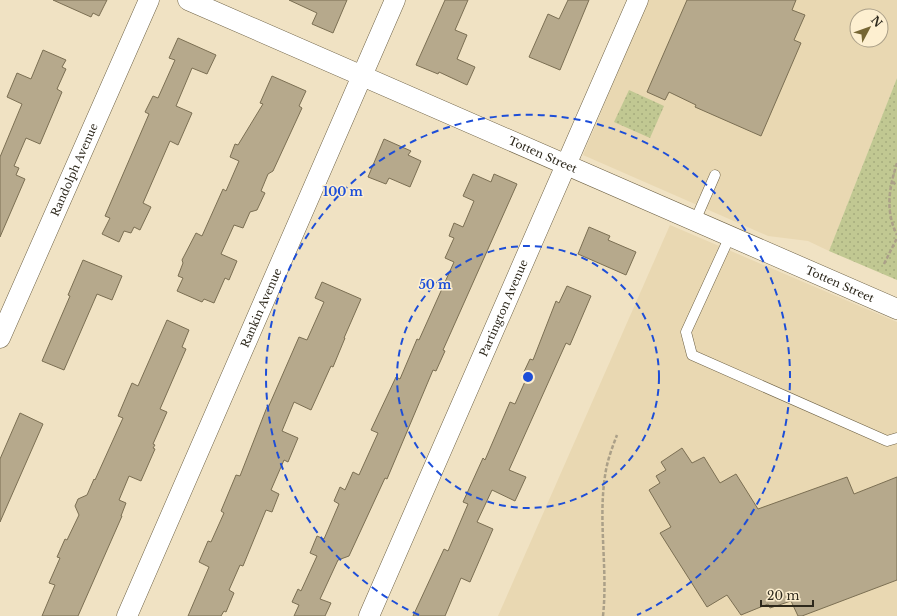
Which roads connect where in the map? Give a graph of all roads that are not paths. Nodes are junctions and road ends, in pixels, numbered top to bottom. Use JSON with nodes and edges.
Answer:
{"nodes":[{"id":1,"x":149,"y":0,"type":"edge"},
{"id":2,"x":188,"y":0,"type":"edge"},
{"id":3,"x":395,"y":0,"type":"edge"},
{"id":4,"x":638,"y":0,"type":"edge"},
{"id":5,"x":363,"y":76,"type":"junction"},
{"id":6,"x":566,"y":165,"type":"junction"},
{"id":7,"x":715,"y":175,"type":"dead end"},
{"id":8,"x":695,"y":221,"type":"junction"},
{"id":9,"x":730,"y":236,"type":"junction"},
{"id":10,"x":897,"y":309,"type":"edge"},
{"id":11,"x":0,"y":338,"type":"edge"},
{"id":12,"x":897,"y":438,"type":"edge"},
{"id":13,"x":127,"y":616,"type":"edge"},
{"id":14,"x":369,"y":616,"type":"edge"}],
"edges":[{"from":1,"to":11,"type":"street","name":"Randolph Avenue"},
{"from":2,"to":5,"type":"street","name":"Totten Street"},
{"from":3,"to":5,"type":"street","name":"Rankin Avenue"},
{"from":4,"to":6,"type":"street","name":"Partington Avenue"},
{"from":5,"to":6,"type":"street","name":"Totten Street"},
{"from":5,"to":13,"type":"street","name":"Rankin Avenue"},
{"from":6,"to":8,"type":"street","name":"Totten Street"},
{"from":6,"to":14,"type":"street","name":"Partington Avenue"},
{"from":7,"to":8,"type":"lane"},
{"from":8,"to":9,"type":"street","name":"Totten Street"},
{"from":9,"to":10,"type":"street","name":"Totten Street"},
{"from":9,"to":12,"type":"lane"}]}
